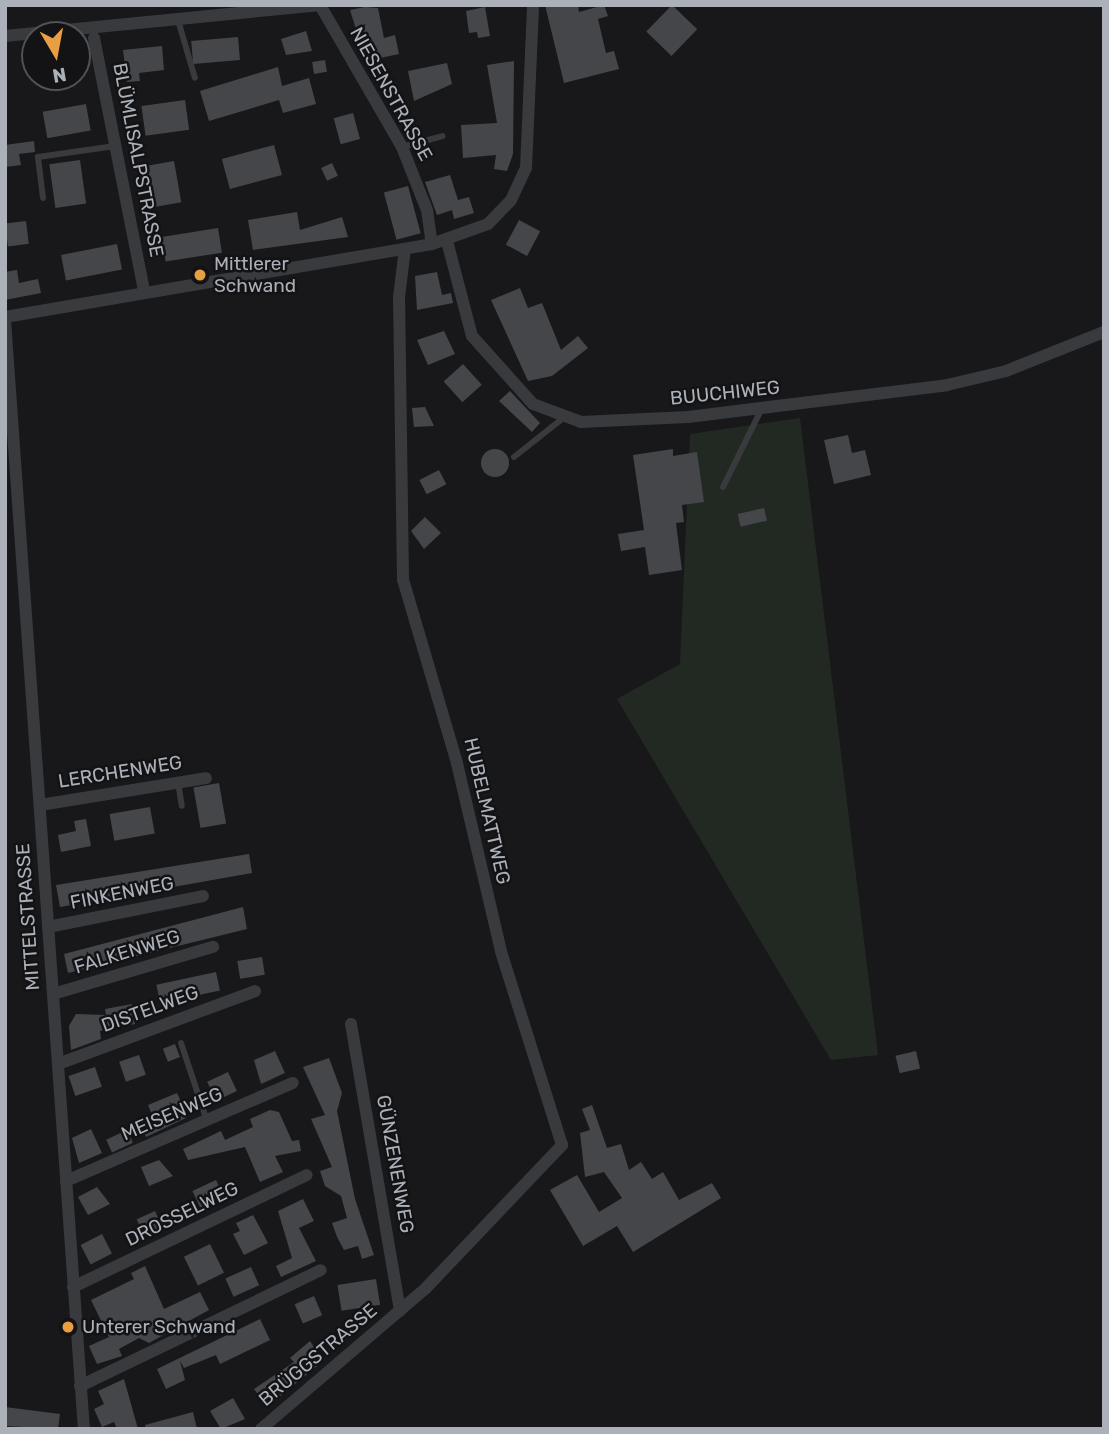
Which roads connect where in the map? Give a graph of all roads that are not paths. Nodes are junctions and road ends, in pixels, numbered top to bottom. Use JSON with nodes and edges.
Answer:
{"nodes":[{"id":1,"x":320,"y":5,"type":"edge"},
{"id":2,"x":533,"y":5,"type":"edge"},
{"id":3,"x":178,"y":20,"type":"junction"},
{"id":4,"x":5,"y":36,"type":"edge"},
{"id":5,"x":94,"y":37,"type":"dead end"},
{"id":6,"x":195,"y":78,"type":"dead end"},
{"id":7,"x":443,"y":136,"type":"dead end"},
{"id":8,"x":115,"y":146,"type":"junction"},
{"id":9,"x":402,"y":147,"type":"junction"},
{"id":10,"x":43,"y":198,"type":"dead end"},
{"id":11,"x":447,"y":241,"type":"junction"},
{"id":12,"x":432,"y":244,"type":"junction"},
{"id":13,"x":405,"y":249,"type":"junction"},
{"id":14,"x":144,"y":291,"type":"junction"},
{"id":15,"x":5,"y":318,"type":"edge"},
{"id":16,"x":1104,"y":332,"type":"edge"},
{"id":17,"x":761,"y":409,"type":"junction"},
{"id":18,"x":562,"y":419,"type":"junction"},
{"id":19,"x":514,"y":457,"type":"dead end"},
{"id":20,"x":723,"y":487,"type":"dead end"},
{"id":21,"x":206,"y":778,"type":"dead end"},
{"id":22,"x":178,"y":782,"type":"junction"},
{"id":23,"x":40,"y":805,"type":"junction"},
{"id":24,"x":182,"y":806,"type":"dead end"},
{"id":25,"x":203,"y":896,"type":"dead end"},
{"id":26,"x":48,"y":927,"type":"junction"},
{"id":27,"x":213,"y":947,"type":"dead end"},
{"id":28,"x":255,"y":991,"type":"dead end"},
{"id":29,"x":53,"y":994,"type":"junction"},
{"id":30,"x":351,"y":1024,"type":"dead end"},
{"id":31,"x":181,"y":1043,"type":"dead end"},
{"id":32,"x":58,"y":1064,"type":"junction"},
{"id":33,"x":293,"y":1083,"type":"dead end"},
{"id":34,"x":207,"y":1121,"type":"junction"},
{"id":35,"x":307,"y":1175,"type":"dead end"},
{"id":36,"x":66,"y":1181,"type":"junction"},
{"id":37,"x":321,"y":1270,"type":"dead end"},
{"id":38,"x":74,"y":1287,"type":"junction"},
{"id":39,"x":400,"y":1311,"type":"junction"},
{"id":40,"x":80,"y":1386,"type":"junction"},
{"id":41,"x":84,"y":1429,"type":"edge"},
{"id":42,"x":261,"y":1429,"type":"edge"}],
"edges":[{"from":1,"to":3,"type":"street"},
{"from":1,"to":9,"type":"street","name":"NIESENSTRASSE"},
{"from":2,"to":11,"type":"street"},
{"from":3,"to":4,"type":"street"},
{"from":3,"to":6,"type":"lane"},
{"from":5,"to":8,"type":"street","name":"BLÜMLISALPSTRASSE"},
{"from":7,"to":9,"type":"lane"},
{"from":8,"to":10,"type":"lane"},
{"from":8,"to":14,"type":"street","name":"BLÜMLISALPSTRASSE"},
{"from":9,"to":12,"type":"street","name":"NIESENSTRASSE"},
{"from":11,"to":12,"type":"street"},
{"from":11,"to":18,"type":"street"},
{"from":12,"to":13,"type":"street"},
{"from":13,"to":14,"type":"street"},
{"from":13,"to":39,"type":"street","name":"HUBELMATTWEG"},
{"from":14,"to":15,"type":"street"},
{"from":15,"to":23,"type":"street","name":"MITTELSTRASSE"},
{"from":16,"to":17,"type":"street","name":"BUUCHIWEG"},
{"from":17,"to":18,"type":"street","name":"BUUCHIWEG"},
{"from":17,"to":20,"type":"lane"},
{"from":18,"to":19,"type":"lane"},
{"from":21,"to":22,"type":"street","name":"LERCHENWEG"},
{"from":22,"to":23,"type":"street","name":"LERCHENWEG"},
{"from":22,"to":24,"type":"lane"},
{"from":23,"to":26,"type":"street","name":"MITTELSTRASSE"},
{"from":25,"to":26,"type":"street","name":"FINKENWEG"},
{"from":26,"to":29,"type":"street","name":"MITTELSTRASSE"},
{"from":27,"to":29,"type":"street","name":"FALKENWEG"},
{"from":28,"to":32,"type":"street","name":"DISTELWEG"},
{"from":29,"to":32,"type":"street","name":"MITTELSTRASSE"},
{"from":30,"to":39,"type":"street","name":"GÜNZENENWEG"},
{"from":31,"to":34,"type":"lane"},
{"from":32,"to":36,"type":"street","name":"MITTELSTRASSE"},
{"from":33,"to":34,"type":"street","name":"MEISENWEG"},
{"from":34,"to":36,"type":"street","name":"MEISENWEG"},
{"from":35,"to":38,"type":"street","name":"DROSSELWEG"},
{"from":36,"to":38,"type":"street","name":"MITTELSTRASSE"},
{"from":37,"to":40,"type":"street"},
{"from":38,"to":40,"type":"street","name":"MITTELSTRASSE"},
{"from":39,"to":42,"type":"street","name":"BRÜGGSTRASSE"},
{"from":40,"to":41,"type":"street","name":"MITTELSTRASSE"}]}
